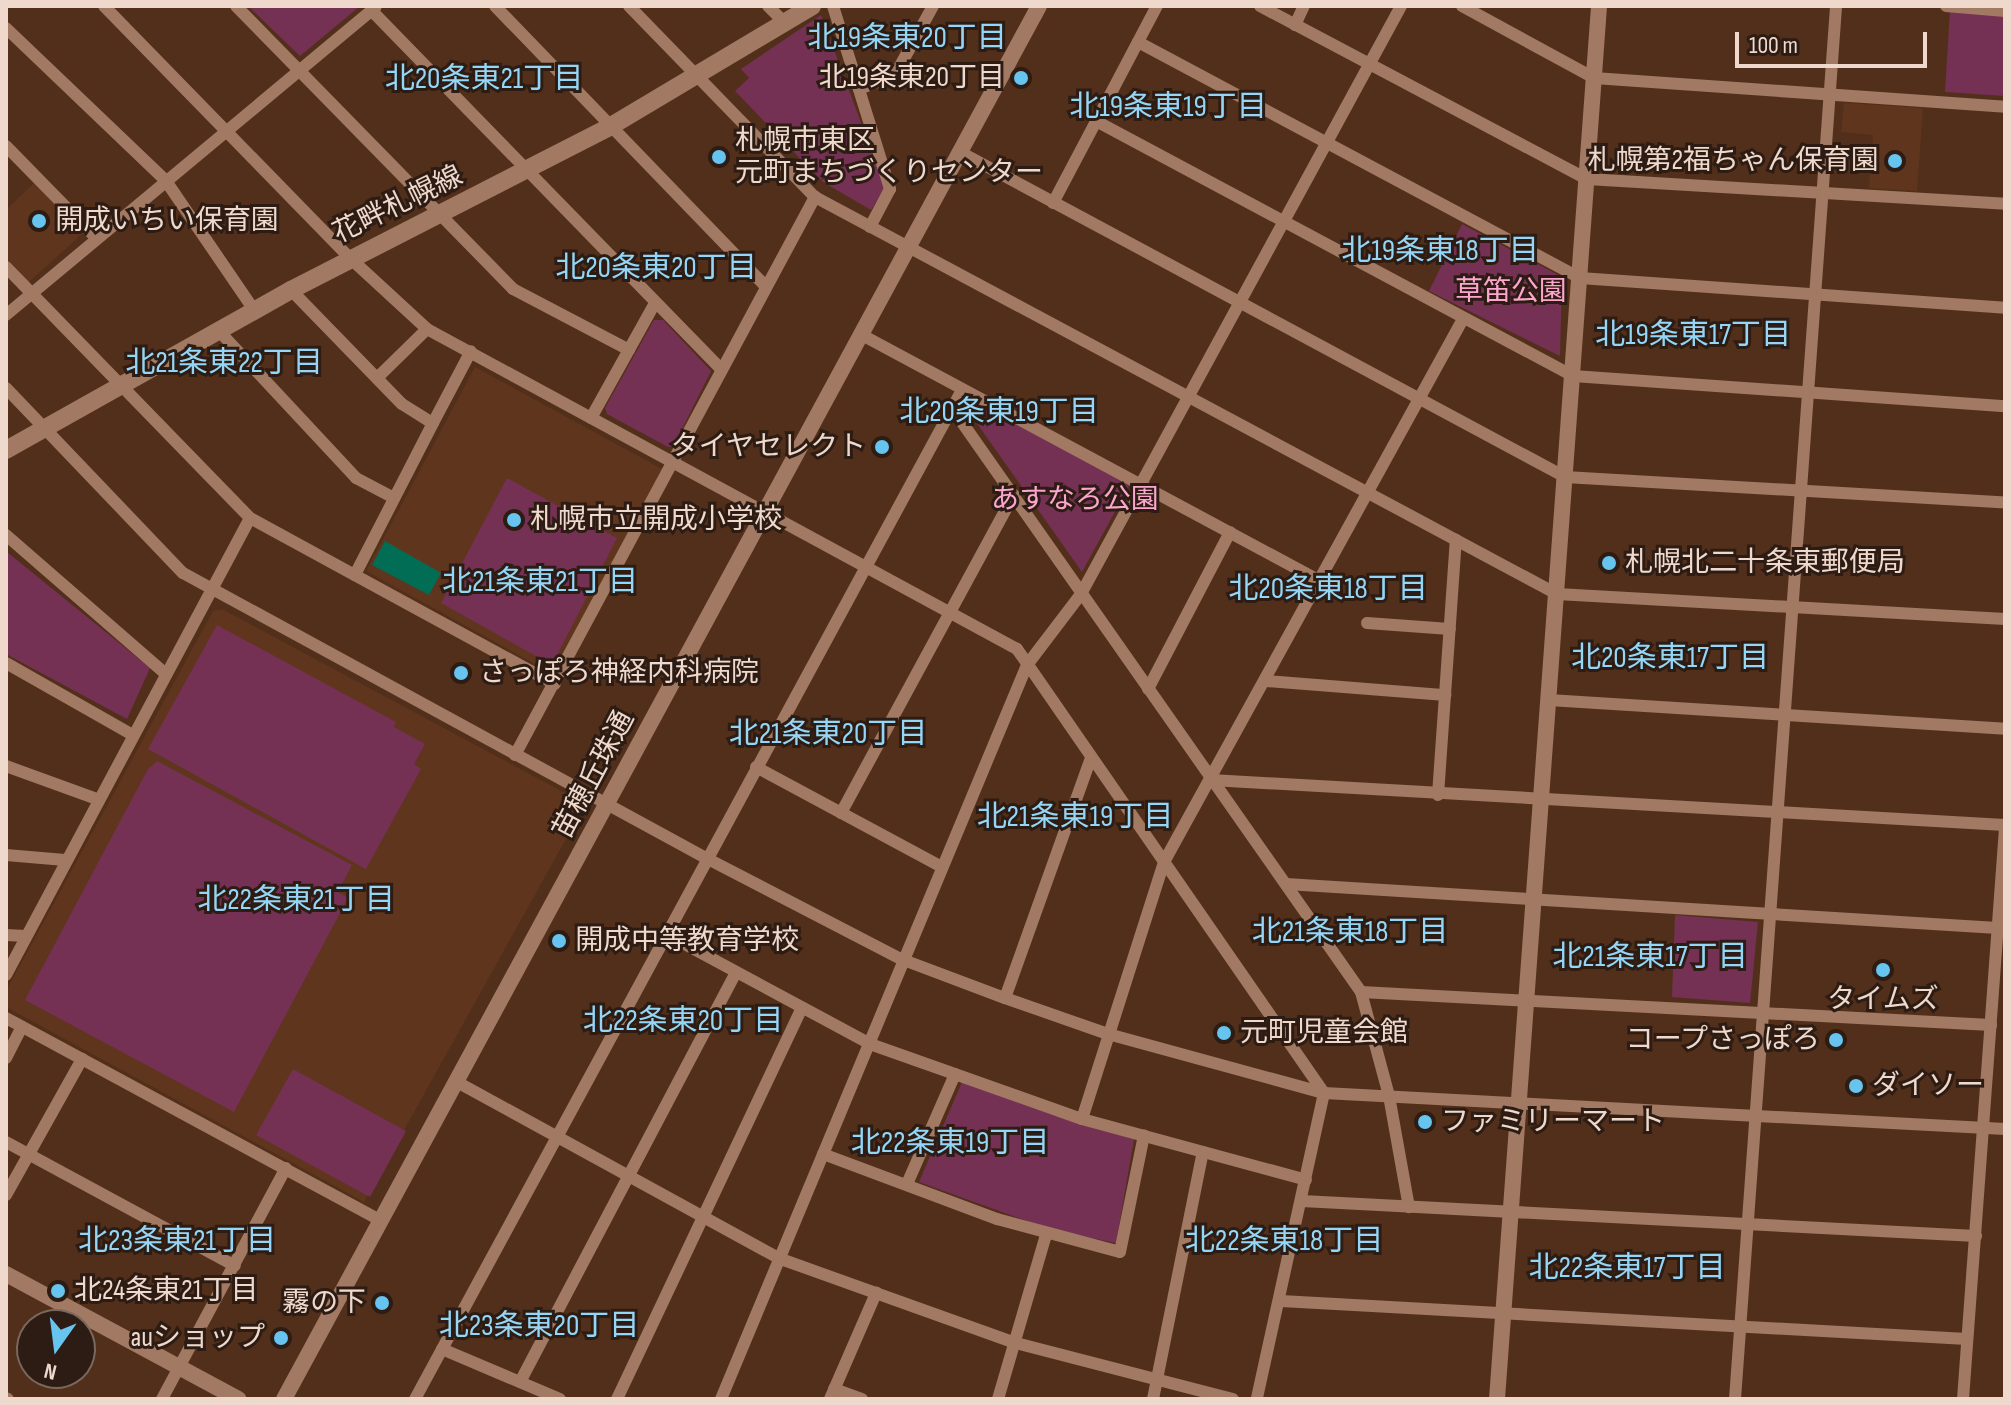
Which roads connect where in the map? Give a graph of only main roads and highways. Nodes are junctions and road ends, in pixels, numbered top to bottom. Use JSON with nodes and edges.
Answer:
{"nodes":[{"id":1,"x":812,"y":6,"type":"edge"},
{"id":2,"x":6,"y":450,"type":"edge"}],
"edges":[{"from":1,"to":2,"type":"main road","name":"花畔札幌線"}]}
